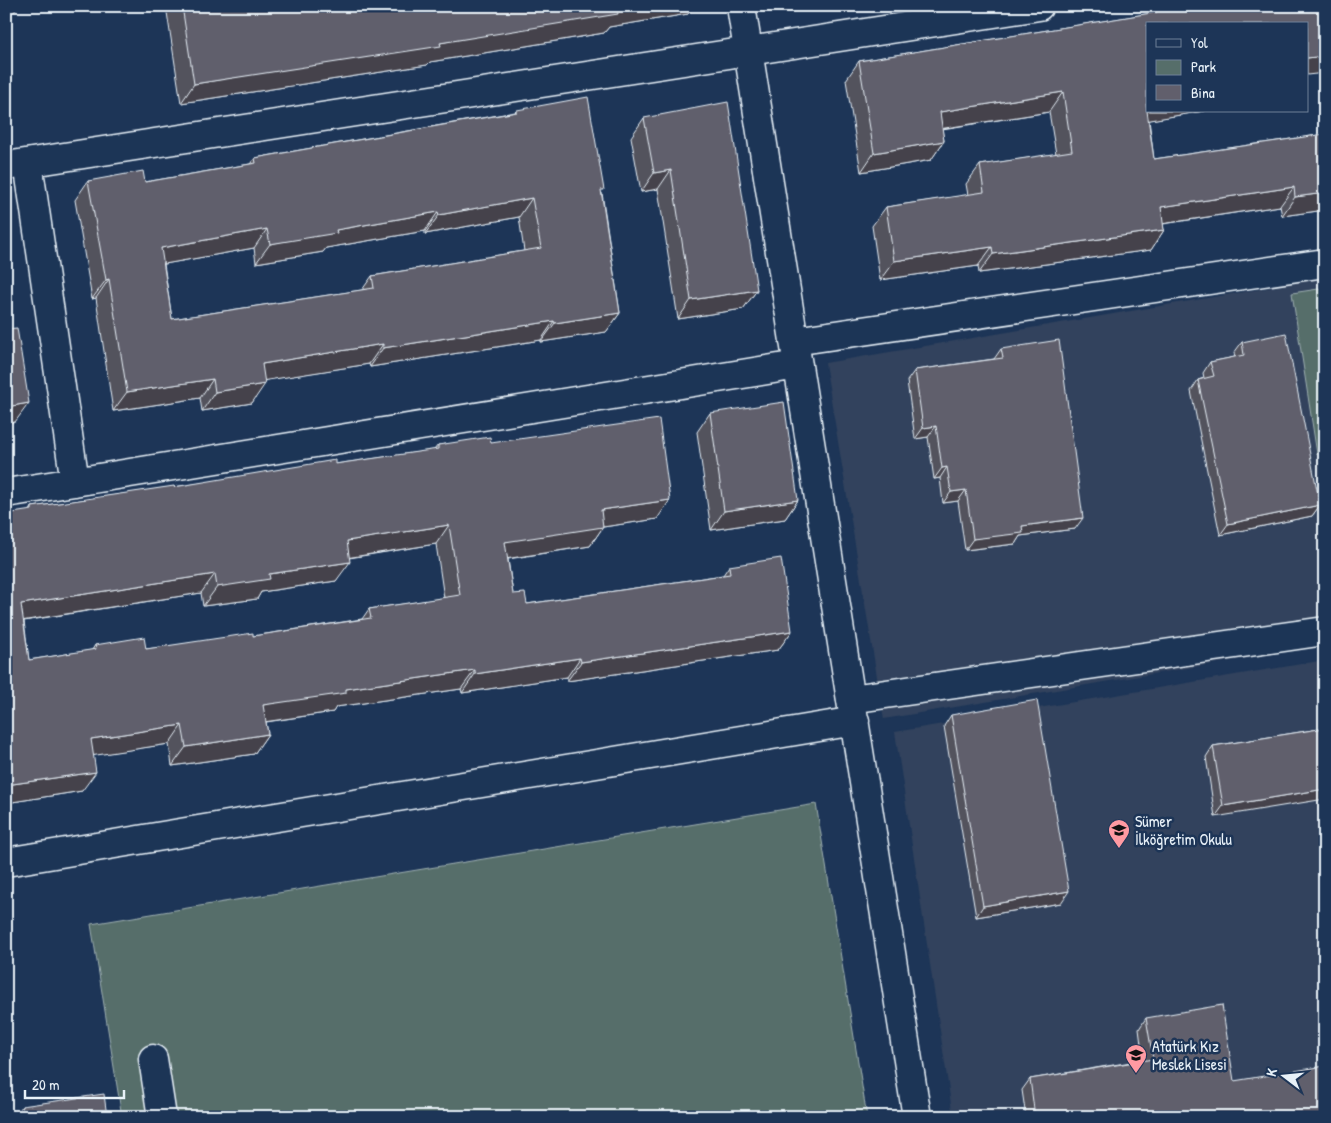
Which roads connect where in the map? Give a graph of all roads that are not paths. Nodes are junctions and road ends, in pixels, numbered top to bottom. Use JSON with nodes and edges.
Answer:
{"nodes":[{"id":1,"x":741,"y":6,"type":"edge"},
{"id":2,"x":1039,"y":6,"type":"edge"},
{"id":3,"x":748,"y":51,"type":"junction"},
{"id":4,"x":17,"y":165,"type":"edge"},
{"id":5,"x":1325,"y":262,"type":"edge"},
{"id":6,"x":796,"y":353,"type":"junction"},
{"id":7,"x":75,"y":482,"type":"junction"},
{"id":8,"x":6,"y":493,"type":"edge"},
{"id":9,"x":1325,"y":631,"type":"edge"},
{"id":10,"x":853,"y":710,"type":"junction"},
{"id":11,"x":6,"y":862,"type":"edge"},
{"id":12,"x":153,"y":1059,"type":"dead end"},
{"id":13,"x":162,"y":1117,"type":"edge"},
{"id":14,"x":917,"y":1117,"type":"edge"}],
"edges":[{"from":1,"to":3,"type":"street"},
{"from":2,"to":3,"type":"street"},
{"from":3,"to":4,"type":"street"},
{"from":3,"to":6,"type":"street"},
{"from":4,"to":7,"type":"street"},
{"from":5,"to":6,"type":"street"},
{"from":6,"to":7,"type":"street"},
{"from":6,"to":10,"type":"street"},
{"from":7,"to":8,"type":"street"},
{"from":9,"to":10,"type":"street"},
{"from":10,"to":11,"type":"street"},
{"from":10,"to":14,"type":"street"},
{"from":12,"to":13,"type":"street"}]}
